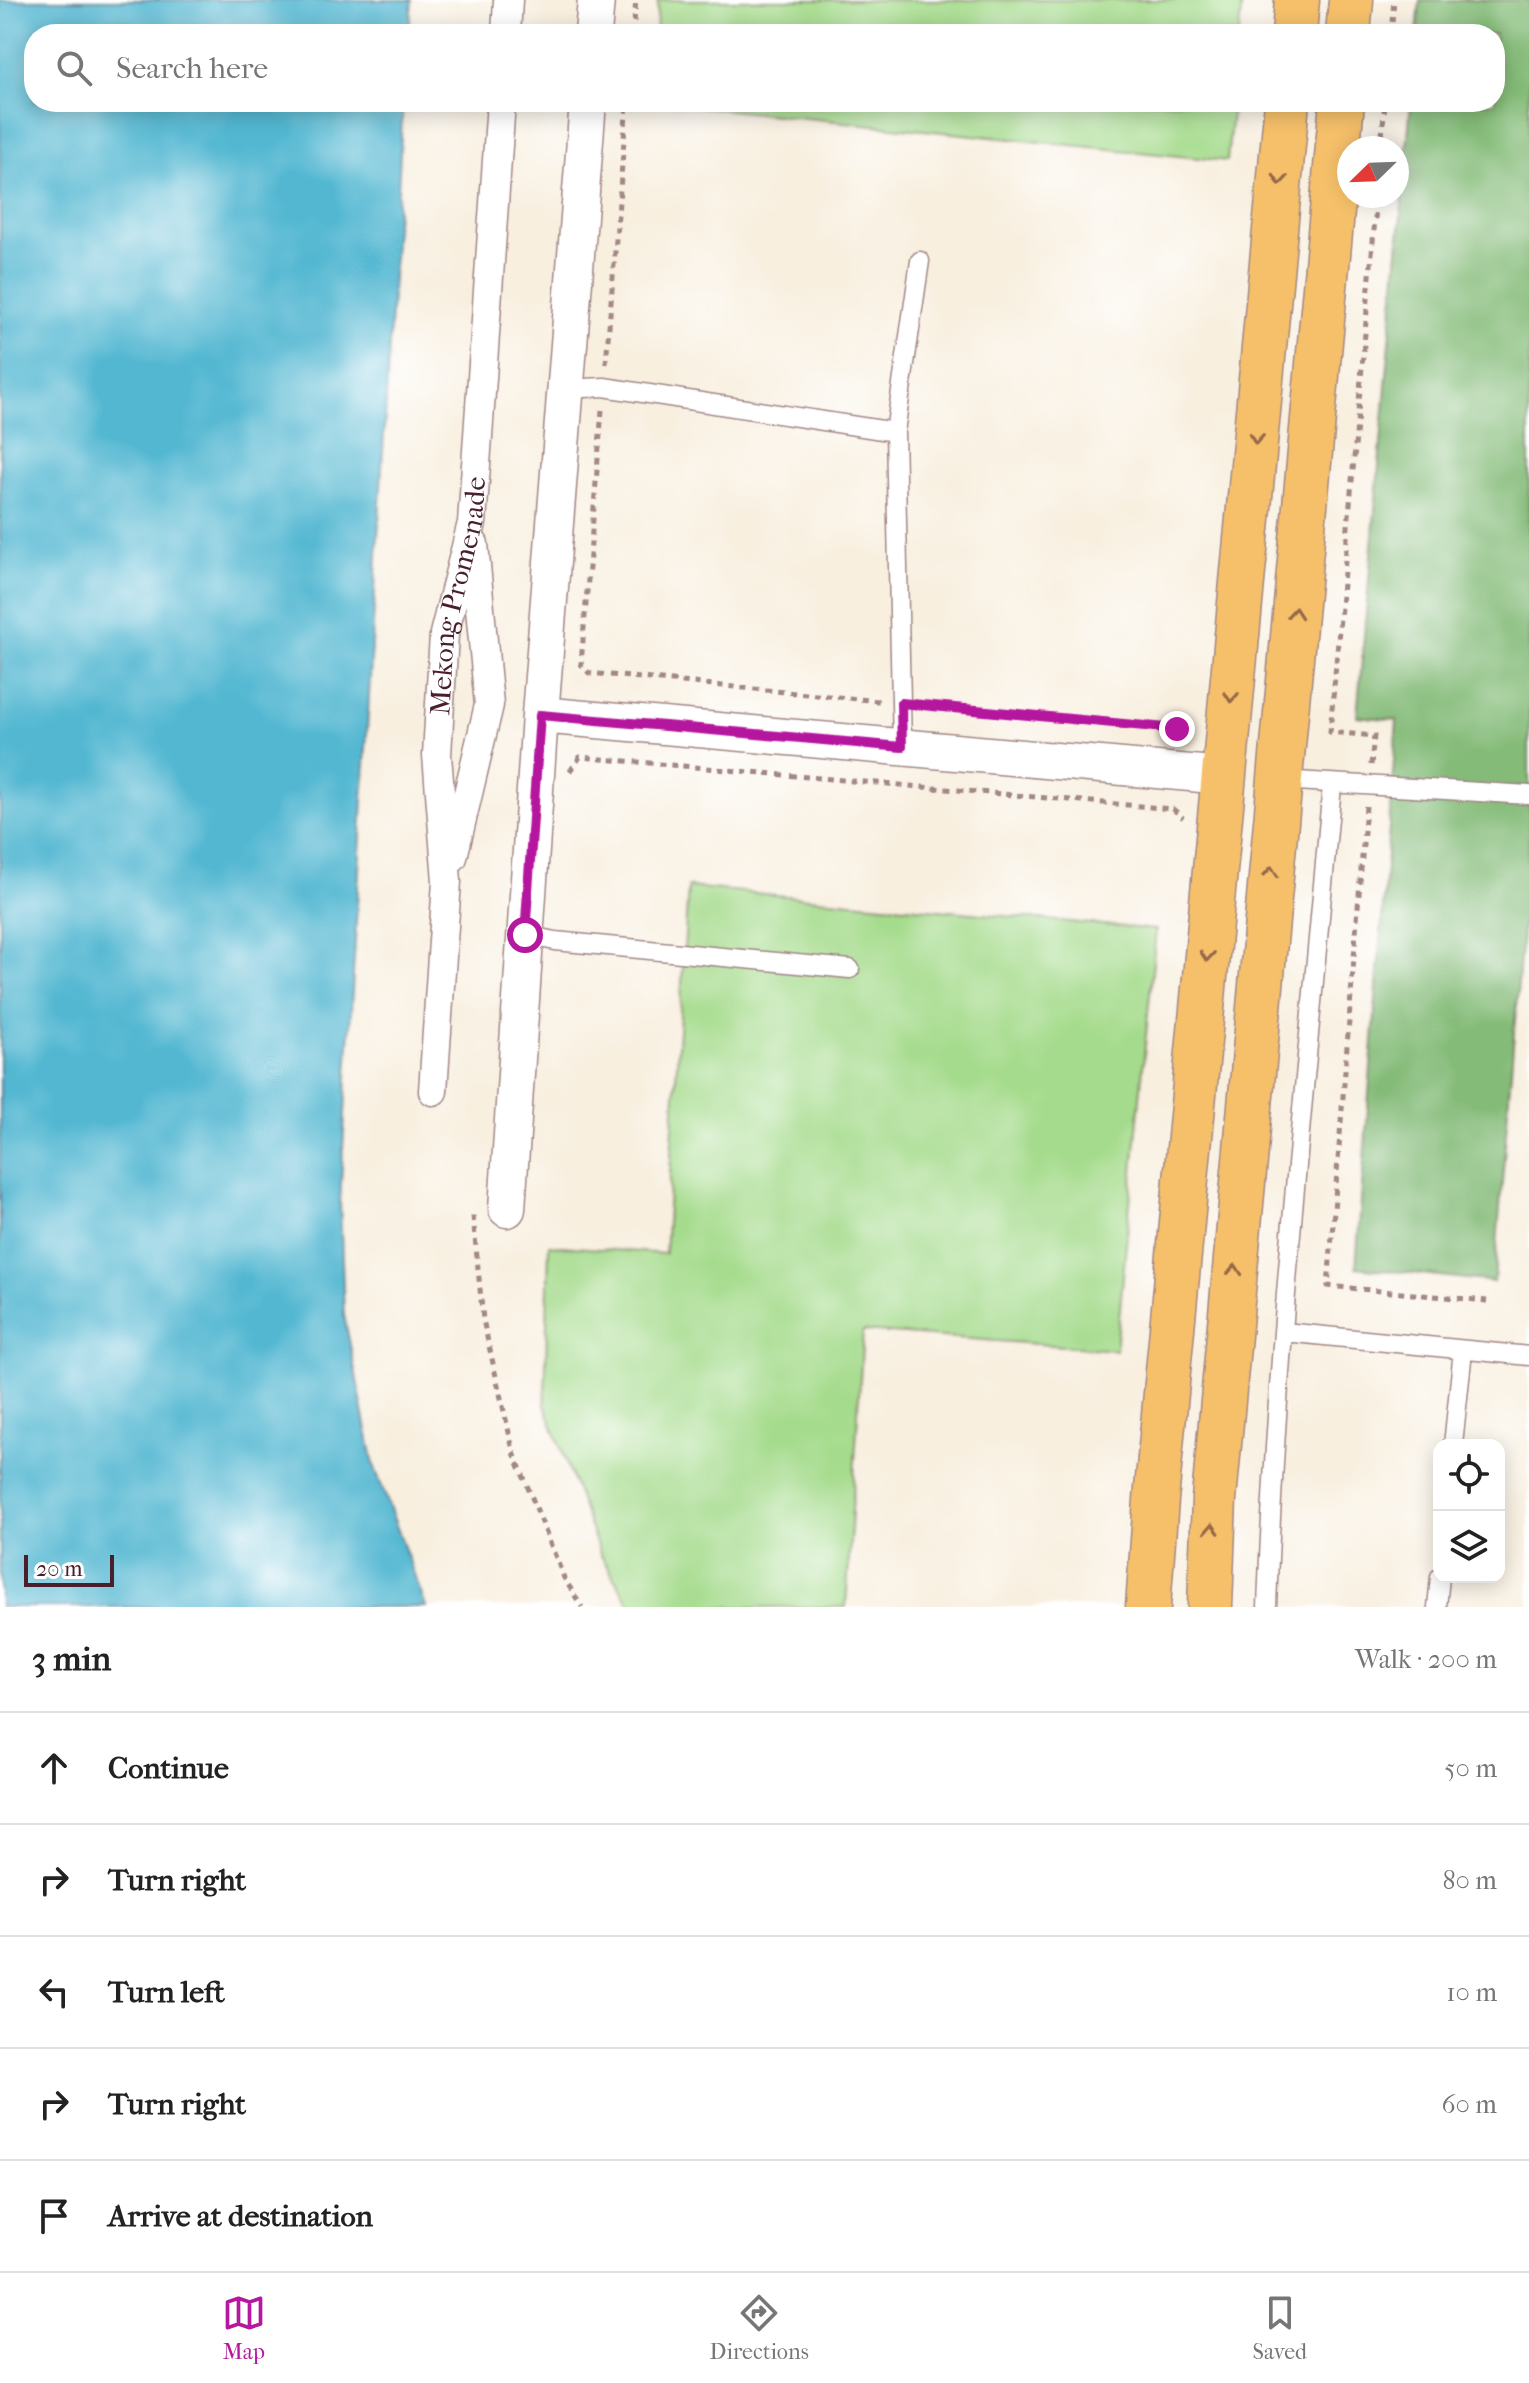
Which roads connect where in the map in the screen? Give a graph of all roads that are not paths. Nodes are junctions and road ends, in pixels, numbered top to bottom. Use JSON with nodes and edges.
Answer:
{"nodes":[{"id":1,"x":508,"y":0,"type":"edge"},
{"id":2,"x":596,"y":0,"type":"edge"},
{"id":3,"x":1297,"y":0,"type":"edge"},
{"id":4,"x":1351,"y":0,"type":"edge"},
{"id":5,"x":507,"y":24,"type":"edge"},
{"id":6,"x":594,"y":24,"type":"edge"},
{"id":7,"x":1295,"y":24,"type":"edge"},
{"id":8,"x":1349,"y":24,"type":"edge"},
{"id":9,"x":500,"y":112,"type":"edge"},
{"id":10,"x":587,"y":112,"type":"edge"},
{"id":11,"x":1286,"y":112,"type":"edge"},
{"id":12,"x":1341,"y":112,"type":"edge"},
{"id":13,"x":920,"y":261,"type":"dead end"},
{"id":14,"x":565,"y":389,"type":"junction"},
{"id":15,"x":895,"y":432,"type":"junction"},
{"id":16,"x":472,"y":523,"type":"junction"},
{"id":17,"x":540,"y":715,"type":"junction"},
{"id":18,"x":902,"y":747,"type":"junction"},
{"id":19,"x":1224,"y":776,"type":"junction"},
{"id":20,"x":1280,"y":780,"type":"junction"},
{"id":21,"x":1332,"y":785,"type":"junction"},
{"id":22,"x":1529,"y":795,"type":"edge"},
{"id":23,"x":447,"y":881,"type":"junction"},
{"id":24,"x":525,"y":935,"type":"junction"},
{"id":25,"x":850,"y":969,"type":"dead end"},
{"id":26,"x":433,"y":1091,"type":"dead end"},
{"id":27,"x":507,"y":1209,"type":"dead end"},
{"id":28,"x":1284,"y":1332,"type":"junction"},
{"id":29,"x":1463,"y":1350,"type":"junction"},
{"id":30,"x":1529,"y":1356,"type":"edge"},
{"id":31,"x":1454,"y":1439,"type":"edge"},
{"id":32,"x":1439,"y":1583,"type":"edge"},
{"id":33,"x":1148,"y":1607,"type":"edge"},
{"id":34,"x":1210,"y":1607,"type":"edge"},
{"id":35,"x":1267,"y":1607,"type":"edge"},
{"id":36,"x":1437,"y":1607,"type":"edge"}],
"edges":[{"from":1,"to":5,"type":"street"},
{"from":2,"to":6,"type":"street"},
{"from":3,"to":7,"type":"main road"},
{"from":4,"to":8,"type":"main road"},
{"from":9,"to":16,"type":"street","name":"Mekong Promenade"},
{"from":10,"to":14,"type":"street"},
{"from":11,"to":19,"type":"main road","one_way":true},
{"from":20,"to":12,"type":"main road","one_way":true},
{"from":13,"to":15,"type":"lane"},
{"from":14,"to":15,"type":"lane"},
{"from":14,"to":17,"type":"street"},
{"from":15,"to":18,"type":"lane"},
{"from":16,"to":23,"type":"street","name":"Mekong Promenade"},
{"from":16,"to":23,"type":"street"},
{"from":17,"to":18,"type":"street"},
{"from":17,"to":24,"type":"street"},
{"from":18,"to":19,"type":"street"},
{"from":19,"to":33,"type":"main road","one_way":true},
{"from":20,"to":21,"type":"lane"},
{"from":34,"to":20,"type":"main road","one_way":true},
{"from":21,"to":22,"type":"lane"},
{"from":21,"to":28,"type":"lane"},
{"from":23,"to":26,"type":"street","name":"Mekong Promenade"},
{"from":24,"to":25,"type":"lane"},
{"from":24,"to":27,"type":"street"},
{"from":28,"to":29,"type":"lane"},
{"from":28,"to":35,"type":"lane"},
{"from":29,"to":30,"type":"lane"},
{"from":29,"to":31,"type":"lane"},
{"from":32,"to":36,"type":"lane"}]}
